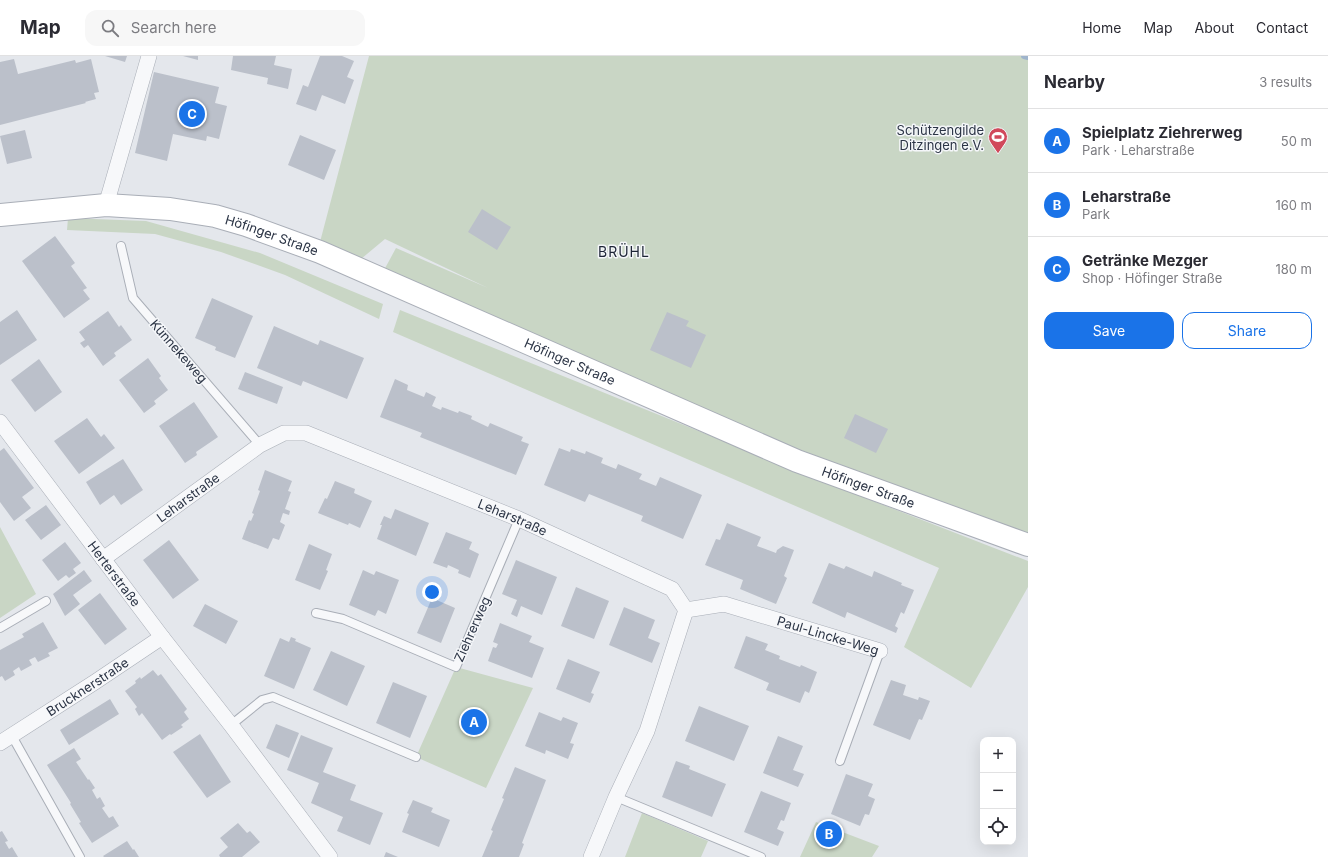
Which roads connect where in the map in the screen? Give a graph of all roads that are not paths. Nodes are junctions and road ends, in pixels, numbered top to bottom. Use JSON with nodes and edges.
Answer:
{"nodes":[{"id":1,"x":149,"y":56,"type":"edge"},
{"id":2,"x":106,"y":205,"type":"junction"},
{"id":3,"x":0,"y":215,"type":"edge"},
{"id":4,"x":121,"y":246,"type":"dead end"},
{"id":5,"x":0,"y":422,"type":"edge"},
{"id":6,"x":260,"y":445,"type":"junction"},
{"id":7,"x":519,"y":519,"type":"junction"},
{"id":8,"x":1028,"y":545,"type":"edge"},
{"id":9,"x":103,"y":559,"type":"junction"},
{"id":10,"x":46,"y":601,"type":"dead end"},
{"id":11,"x":686,"y":610,"type":"junction"},
{"id":12,"x":316,"y":613,"type":"dead end"},
{"id":13,"x":0,"y":628,"type":"edge"},
{"id":14,"x":162,"y":637,"type":"junction"},
{"id":15,"x":880,"y":651,"type":"joint"},
{"id":16,"x":231,"y":725,"type":"junction"},
{"id":17,"x":6,"y":739,"type":"edge"},
{"id":18,"x":416,"y":756,"type":"dead end"},
{"id":19,"x":840,"y":761,"type":"dead end"},
{"id":20,"x":616,"y":797,"type":"junction"},
{"id":21,"x":80,"y":857,"type":"edge"},
{"id":22,"x":330,"y":857,"type":"edge"},
{"id":23,"x":592,"y":857,"type":"edge"},
{"id":24,"x":761,"y":857,"type":"edge"}],
"edges":[{"from":1,"to":2,"type":"street"},
{"from":2,"to":3,"type":"street","name":"Höfinger Straße"},
{"from":2,"to":8,"type":"street","name":"Höfinger Straße"},
{"from":4,"to":6,"type":"lane","name":"Künnekeweg"},
{"from":5,"to":9,"type":"street","name":"Herterstraße"},
{"from":6,"to":7,"type":"street","name":"Leharstraße"},
{"from":6,"to":9,"type":"street","name":"Leharstraße"},
{"from":7,"to":11,"type":"street","name":"Leharstraße"},
{"from":7,"to":12,"type":"lane","name":"Ziehrerweg"},
{"from":9,"to":14,"type":"street","name":"Herterstraße"},
{"from":10,"to":13,"type":"lane"},
{"from":11,"to":15,"type":"street","name":"Paul-Lincke-Weg"},
{"from":11,"to":20,"type":"street"},
{"from":14,"to":16,"type":"street","name":"Herterstraße"},
{"from":14,"to":17,"type":"street","name":"Brucknerstraße"},
{"from":15,"to":19,"type":"lane","name":"Paul-Lincke-Weg"},
{"from":16,"to":18,"type":"lane"},
{"from":16,"to":22,"type":"street","name":"Herterstraße"},
{"from":17,"to":21,"type":"lane","name":"Brucknerstraße"},
{"from":20,"to":23,"type":"street"},
{"from":20,"to":24,"type":"lane"}]}
